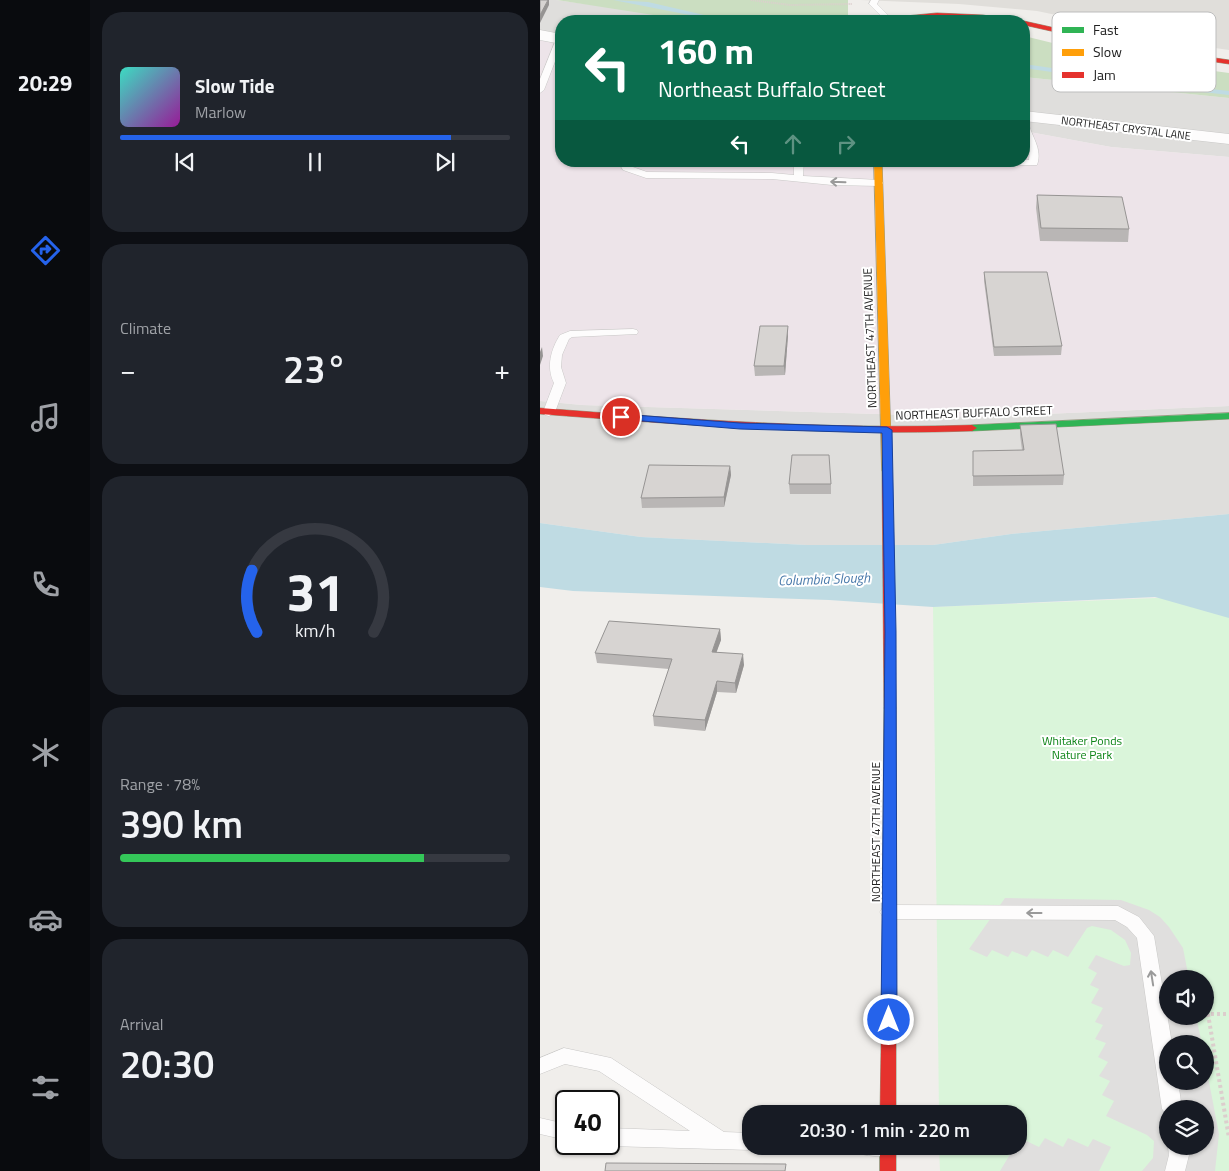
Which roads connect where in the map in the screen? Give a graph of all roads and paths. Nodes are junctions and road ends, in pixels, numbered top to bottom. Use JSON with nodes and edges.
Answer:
{"nodes":[{"id":1,"x":751,"y":0,"type":"edge"},
{"id":2,"x":874,"y":1,"type":"edge"},
{"id":3,"x":885,"y":15,"type":"edge"},
{"id":4,"x":1030,"y":24,"type":"edge"},
{"id":5,"x":1052,"y":29,"type":"edge"},
{"id":6,"x":540,"y":35,"type":"edge"},
{"id":7,"x":555,"y":38,"type":"edge"},
{"id":8,"x":555,"y":54,"type":"edge"},
{"id":9,"x":1216,"y":60,"type":"edge"},
{"id":10,"x":1229,"y":62,"type":"edge"},
{"id":11,"x":540,"y":90,"type":"edge"},
{"id":12,"x":1030,"y":117,"type":"edge"},
{"id":13,"x":1030,"y":138,"type":"edge"},
{"id":14,"x":1229,"y":139,"type":"edge"},
{"id":15,"x":1030,"y":163,"type":"edge"},
{"id":16,"x":625,"y":167,"type":"edge"},
{"id":17,"x":799,"y":167,"type":"edge"},
{"id":18,"x":878,"y":167,"type":"edge"},
{"id":19,"x":798,"y":178,"type":"junction"},
{"id":20,"x":879,"y":183,"type":"junction"},
{"id":21,"x":633,"y":332,"type":"dead end"},
{"id":22,"x":545,"y":412,"type":"edge"},
{"id":23,"x":1229,"y":416,"type":"edge"},
{"id":24,"x":887,"y":430,"type":"junction"},
{"id":25,"x":889,"y":912,"type":"junction"},
{"id":26,"x":1214,"y":1014,"type":"edge"},
{"id":27,"x":1229,"y":1014,"type":"edge"},
{"id":28,"x":1208,"y":1025,"type":"edge"},
{"id":29,"x":1161,"y":1035,"type":"edge"},
{"id":30,"x":540,"y":1066,"type":"edge"},
{"id":31,"x":888,"y":1105,"type":"edge"},
{"id":32,"x":540,"y":1126,"type":"edge"},
{"id":33,"x":555,"y":1129,"type":"edge"},
{"id":34,"x":620,"y":1137,"type":"edge"},
{"id":35,"x":1229,"y":1138,"type":"edge"},
{"id":36,"x":719,"y":1139,"type":"junction"},
{"id":37,"x":742,"y":1140,"type":"edge"},
{"id":38,"x":888,"y":1155,"type":"edge"},
{"id":39,"x":1179,"y":1155,"type":"edge"},
{"id":40,"x":888,"y":1171,"type":"edge"},
{"id":41,"x":1175,"y":1171,"type":"edge"}],
"edges":[{"from":1,"to":2,"type":"path"},
{"from":2,"to":3,"type":"lane"},
{"from":4,"to":5,"type":"street"},
{"from":6,"to":7,"type":"street"},
{"from":8,"to":11,"type":"lane"},
{"from":9,"to":10,"type":"street"},
{"from":12,"to":14,"type":"street","name":"NORTHEAST CRYSTAL LANE"},
{"from":13,"to":15,"type":"lane"},
{"from":16,"to":19,"type":"lane"},
{"from":17,"to":19,"type":"lane"},
{"from":18,"to":20,"type":"street","name":"NORTHEAST 47TH AVENUE"},
{"from":20,"to":19,"type":"lane","one_way":true},
{"from":20,"to":24,"type":"street","name":"NORTHEAST 47TH AVENUE"},
{"from":21,"to":22,"type":"lane"},
{"from":22,"to":24,"type":"street","name":"NORTHEAST BUFFALO STREET"},
{"from":23,"to":24,"type":"street","name":"NORTHEAST BUFFALO STREET"},
{"from":24,"to":25,"type":"street","name":"NORTHEAST 47TH AVENUE"},
{"from":29,"to":25,"type":"lane","one_way":true},
{"from":25,"to":31,"type":"street","name":"NORTHEAST 47TH AVENUE"},
{"from":26,"to":27,"type":"path"},
{"from":28,"to":35,"type":"path"},
{"from":30,"to":36,"type":"lane"},
{"from":32,"to":33,"type":"lane"},
{"from":34,"to":36,"type":"lane"},
{"from":36,"to":37,"type":"lane"},
{"from":38,"to":40,"type":"street"},
{"from":39,"to":41,"type":"lane"}]}
